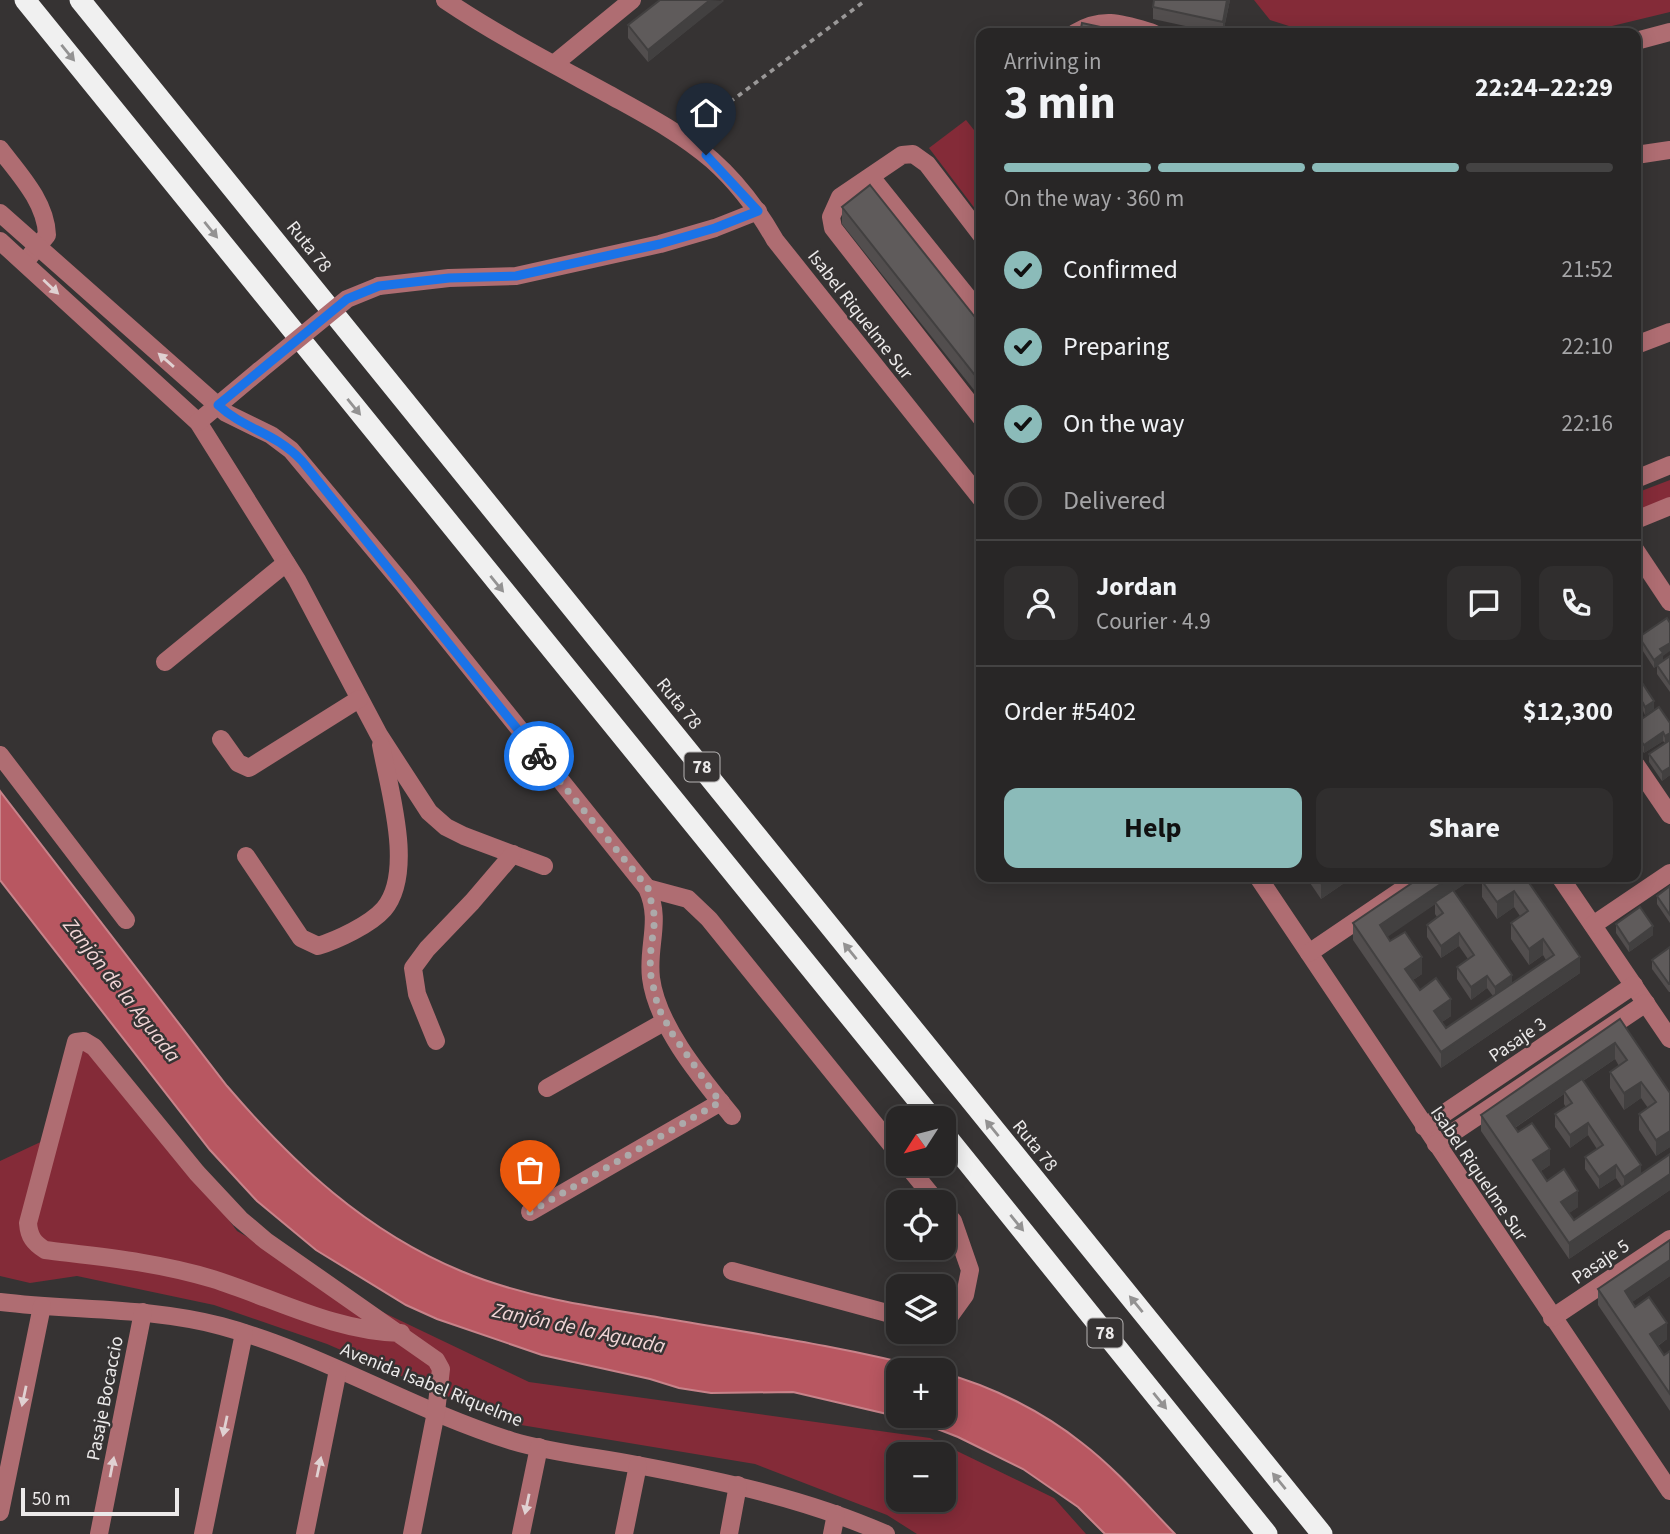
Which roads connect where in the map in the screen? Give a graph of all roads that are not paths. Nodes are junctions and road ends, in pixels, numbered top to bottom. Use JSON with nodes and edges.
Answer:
{"nodes":[{"id":1,"x":25,"y":0,"type":"edge"},
{"id":2,"x":80,"y":0,"type":"edge"},
{"id":3,"x":632,"y":0,"type":"edge"},
{"id":4,"x":451,"y":1,"type":"edge"},
{"id":5,"x":1086,"y":28,"type":"edge"},
{"id":6,"x":1136,"y":28,"type":"edge"},
{"id":7,"x":1670,"y":32,"type":"edge"},
{"id":8,"x":1641,"y":40,"type":"edge"},
{"id":9,"x":554,"y":64,"type":"junction"},
{"id":10,"x":0,"y":149,"type":"edge"},
{"id":11,"x":1670,"y":150,"type":"edge"},
{"id":12,"x":1641,"y":154,"type":"edge"},
{"id":13,"x":871,"y":177,"type":"junction"},
{"id":14,"x":758,"y":211,"type":"junction"},
{"id":15,"x":0,"y":213,"type":"edge"},
{"id":16,"x":976,"y":228,"type":"edge"},
{"id":17,"x":0,"y":241,"type":"edge"},
{"id":18,"x":38,"y":247,"type":"junction"},
{"id":19,"x":24,"y":262,"type":"junction"},
{"id":20,"x":976,"y":308,"type":"edge"},
{"id":21,"x":1670,"y":332,"type":"edge"},
{"id":22,"x":1641,"y":343,"type":"edge"},
{"id":23,"x":218,"y":405,"type":"junction"},
{"id":24,"x":976,"y":411,"type":"edge"},
{"id":25,"x":198,"y":422,"type":"junction"},
{"id":26,"x":1670,"y":466,"type":"edge"},
{"id":27,"x":1641,"y":477,"type":"edge"},
{"id":28,"x":976,"y":490,"type":"edge"},
{"id":29,"x":1670,"y":506,"type":"edge"},
{"id":30,"x":1641,"y":518,"type":"edge"},
{"id":31,"x":1641,"y":558,"type":"edge"},
{"id":32,"x":286,"y":563,"type":"junction"},
{"id":33,"x":1670,"y":602,"type":"edge"},
{"id":34,"x":165,"y":662,"type":"dead end"},
{"id":35,"x":359,"y":699,"type":"junction"},
{"id":36,"x":379,"y":735,"type":"junction"},
{"id":37,"x":221,"y":739,"type":"dead end"},
{"id":38,"x":0,"y":755,"type":"edge"},
{"id":39,"x":1641,"y":772,"type":"edge"},
{"id":40,"x":1670,"y":815,"type":"edge"},
{"id":41,"x":513,"y":854,"type":"junction"},
{"id":42,"x":247,"y":856,"type":"dead end"},
{"id":43,"x":544,"y":866,"type":"dead end"},
{"id":44,"x":1670,"y":873,"type":"edge"},
{"id":45,"x":1261,"y":882,"type":"edge"},
{"id":46,"x":1414,"y":882,"type":"edge"},
{"id":47,"x":1563,"y":882,"type":"edge"},
{"id":48,"x":648,"y":888,"type":"junction"},
{"id":49,"x":126,"y":920,"type":"dead end"},
{"id":50,"x":1593,"y":925,"type":"junction"},
{"id":51,"x":1309,"y":953,"type":"junction"},
{"id":52,"x":1634,"y":985,"type":"junction"},
{"id":53,"x":1646,"y":1003,"type":"junction"},
{"id":54,"x":664,"y":1022,"type":"junction"},
{"id":55,"x":1668,"y":1032,"type":"edge"},
{"id":56,"x":436,"y":1041,"type":"dead end"},
{"id":57,"x":547,"y":1088,"type":"dead end"},
{"id":58,"x":720,"y":1102,"type":"junction"},
{"id":59,"x":922,"y":1106,"type":"edge"},
{"id":60,"x":732,"y":1116,"type":"dead end"},
{"id":61,"x":1424,"y":1127,"type":"junction"},
{"id":62,"x":886,"y":1138,"type":"edge"},
{"id":63,"x":1436,"y":1144,"type":"junction"},
{"id":64,"x":956,"y":1148,"type":"edge"},
{"id":65,"x":916,"y":1176,"type":"edge"},
{"id":66,"x":927,"y":1190,"type":"edge"},
{"id":67,"x":530,"y":1212,"type":"dead end"},
{"id":68,"x":956,"y":1230,"type":"edge"},
{"id":69,"x":1670,"y":1239,"type":"edge"},
{"id":70,"x":732,"y":1271,"type":"dead end"},
{"id":71,"x":0,"y":1302,"type":"edge"},
{"id":72,"x":42,"y":1306,"type":"junction"},
{"id":73,"x":956,"y":1308,"type":"edge"},
{"id":74,"x":143,"y":1312,"type":"junction"},
{"id":75,"x":886,"y":1313,"type":"edge"},
{"id":76,"x":1552,"y":1318,"type":"junction"},
{"id":77,"x":244,"y":1333,"type":"junction"},
{"id":78,"x":401,"y":1333,"type":"junction"},
{"id":79,"x":338,"y":1370,"type":"junction"},
{"id":80,"x":436,"y":1412,"type":"junction"},
{"id":81,"x":539,"y":1447,"type":"junction"},
{"id":82,"x":638,"y":1465,"type":"junction"},
{"id":83,"x":738,"y":1485,"type":"junction"},
{"id":84,"x":1670,"y":1491,"type":"edge"},
{"id":85,"x":0,"y":1512,"type":"edge"},
{"id":86,"x":836,"y":1514,"type":"junction"},
{"id":87,"x":99,"y":1534,"type":"edge"},
{"id":88,"x":203,"y":1534,"type":"edge"},
{"id":89,"x":305,"y":1534,"type":"edge"},
{"id":90,"x":412,"y":1534,"type":"edge"},
{"id":91,"x":521,"y":1534,"type":"edge"},
{"id":92,"x":624,"y":1534,"type":"edge"},
{"id":93,"x":729,"y":1534,"type":"edge"},
{"id":94,"x":832,"y":1534,"type":"edge"},
{"id":95,"x":886,"y":1534,"type":"edge"},
{"id":96,"x":1267,"y":1534,"type":"edge"},
{"id":97,"x":1322,"y":1534,"type":"edge"}],
"edges":[{"from":1,"to":59,"type":"highway","number":"78","one_way":true},
{"from":97,"to":2,"type":"highway","name":"Ruta 78","number":"78","one_way":true},
{"from":3,"to":9,"type":"street"},
{"from":4,"to":9,"type":"street","name":"Isabel Riquelme Sur"},
{"from":5,"to":6,"type":"street"},
{"from":7,"to":8,"type":"street"},
{"from":9,"to":14,"type":"street","name":"Isabel Riquelme Sur"},
{"from":10,"to":18,"type":"street"},
{"from":11,"to":12,"type":"street"},
{"from":13,"to":16,"type":"street"},
{"from":13,"to":20,"type":"street"},
{"from":13,"to":24,"type":"street"},
{"from":14,"to":23,"type":"street","bridge":true},
{"from":14,"to":28,"type":"street","name":"Isabel Riquelme Sur"},
{"from":15,"to":18,"type":"street"},
{"from":17,"to":19,"type":"street"},
{"from":18,"to":19,"type":"street"},
{"from":23,"to":18,"type":"street","one_way":true},
{"from":19,"to":25,"type":"street","one_way":true},
{"from":21,"to":22,"type":"street"},
{"from":23,"to":25,"type":"street"},
{"from":23,"to":48,"type":"street"},
{"from":25,"to":32,"type":"street"},
{"from":26,"to":27,"type":"street"},
{"from":29,"to":30,"type":"street"},
{"from":31,"to":33,"type":"street"},
{"from":32,"to":34,"type":"street"},
{"from":32,"to":35,"type":"street"},
{"from":35,"to":36,"type":"street"},
{"from":35,"to":37,"type":"street"},
{"from":36,"to":41,"type":"street"},
{"from":36,"to":42,"type":"street"},
{"from":38,"to":49,"type":"street"},
{"from":39,"to":40,"type":"street"},
{"from":41,"to":43,"type":"street"},
{"from":41,"to":56,"type":"street"},
{"from":44,"to":50,"type":"street"},
{"from":45,"to":51,"type":"street","name":"Isabel Riquelme Sur"},
{"from":46,"to":51,"type":"street"},
{"from":47,"to":50,"type":"street"},
{"from":48,"to":54,"type":"street"},
{"from":48,"to":62,"type":"street"},
{"from":50,"to":52,"type":"street"},
{"from":51,"to":61,"type":"street","name":"Isabel Riquelme Sur"},
{"from":52,"to":53,"type":"street"},
{"from":52,"to":61,"type":"street","name":"Pasaje 3"},
{"from":53,"to":55,"type":"street"},
{"from":53,"to":63,"type":"street"},
{"from":54,"to":57,"type":"street"},
{"from":54,"to":58,"type":"street"},
{"from":58,"to":60,"type":"street"},
{"from":58,"to":67,"type":"street"},
{"from":61,"to":63,"type":"street","name":"Isabel Riquelme Sur"},
{"from":63,"to":76,"type":"street","name":"Isabel Riquelme Sur"},
{"from":64,"to":96,"type":"highway","number":"78","one_way":true},
{"from":65,"to":66,"type":"street"},
{"from":68,"to":73,"type":"street"},
{"from":69,"to":76,"type":"street","name":"Pasaje 5"},
{"from":70,"to":75,"type":"street"},
{"from":71,"to":72,"type":"street","name":"Avenida Isabel Riquelme"},
{"from":72,"to":74,"type":"street","name":"Avenida Isabel Riquelme"},
{"from":72,"to":85,"type":"street","one_way":true},
{"from":74,"to":77,"type":"street","name":"Avenida Isabel Riquelme"},
{"from":87,"to":74,"type":"street","name":"Pasaje Bocaccio","one_way":true},
{"from":76,"to":84,"type":"street","name":"Isabel Riquelme Sur"},
{"from":77,"to":79,"type":"street","name":"Avenida Isabel Riquelme"},
{"from":77,"to":88,"type":"street","one_way":true},
{"from":78,"to":78,"type":"street"},
{"from":78,"to":80,"type":"street"},
{"from":79,"to":80,"type":"street","name":"Avenida Isabel Riquelme"},
{"from":89,"to":79,"type":"street","one_way":true},
{"from":80,"to":81,"type":"street","name":"Avenida Isabel Riquelme"},
{"from":80,"to":90,"type":"street"},
{"from":81,"to":82,"type":"street","name":"Avenida Isabel Riquelme"},
{"from":81,"to":91,"type":"street","one_way":true},
{"from":82,"to":83,"type":"street","name":"Avenida Isabel Riquelme"},
{"from":82,"to":92,"type":"street"},
{"from":83,"to":86,"type":"street","name":"Avenida Isabel Riquelme"},
{"from":83,"to":93,"type":"street"},
{"from":86,"to":94,"type":"street"},
{"from":86,"to":95,"type":"street","name":"Avenida Isabel Riquelme"}]}
